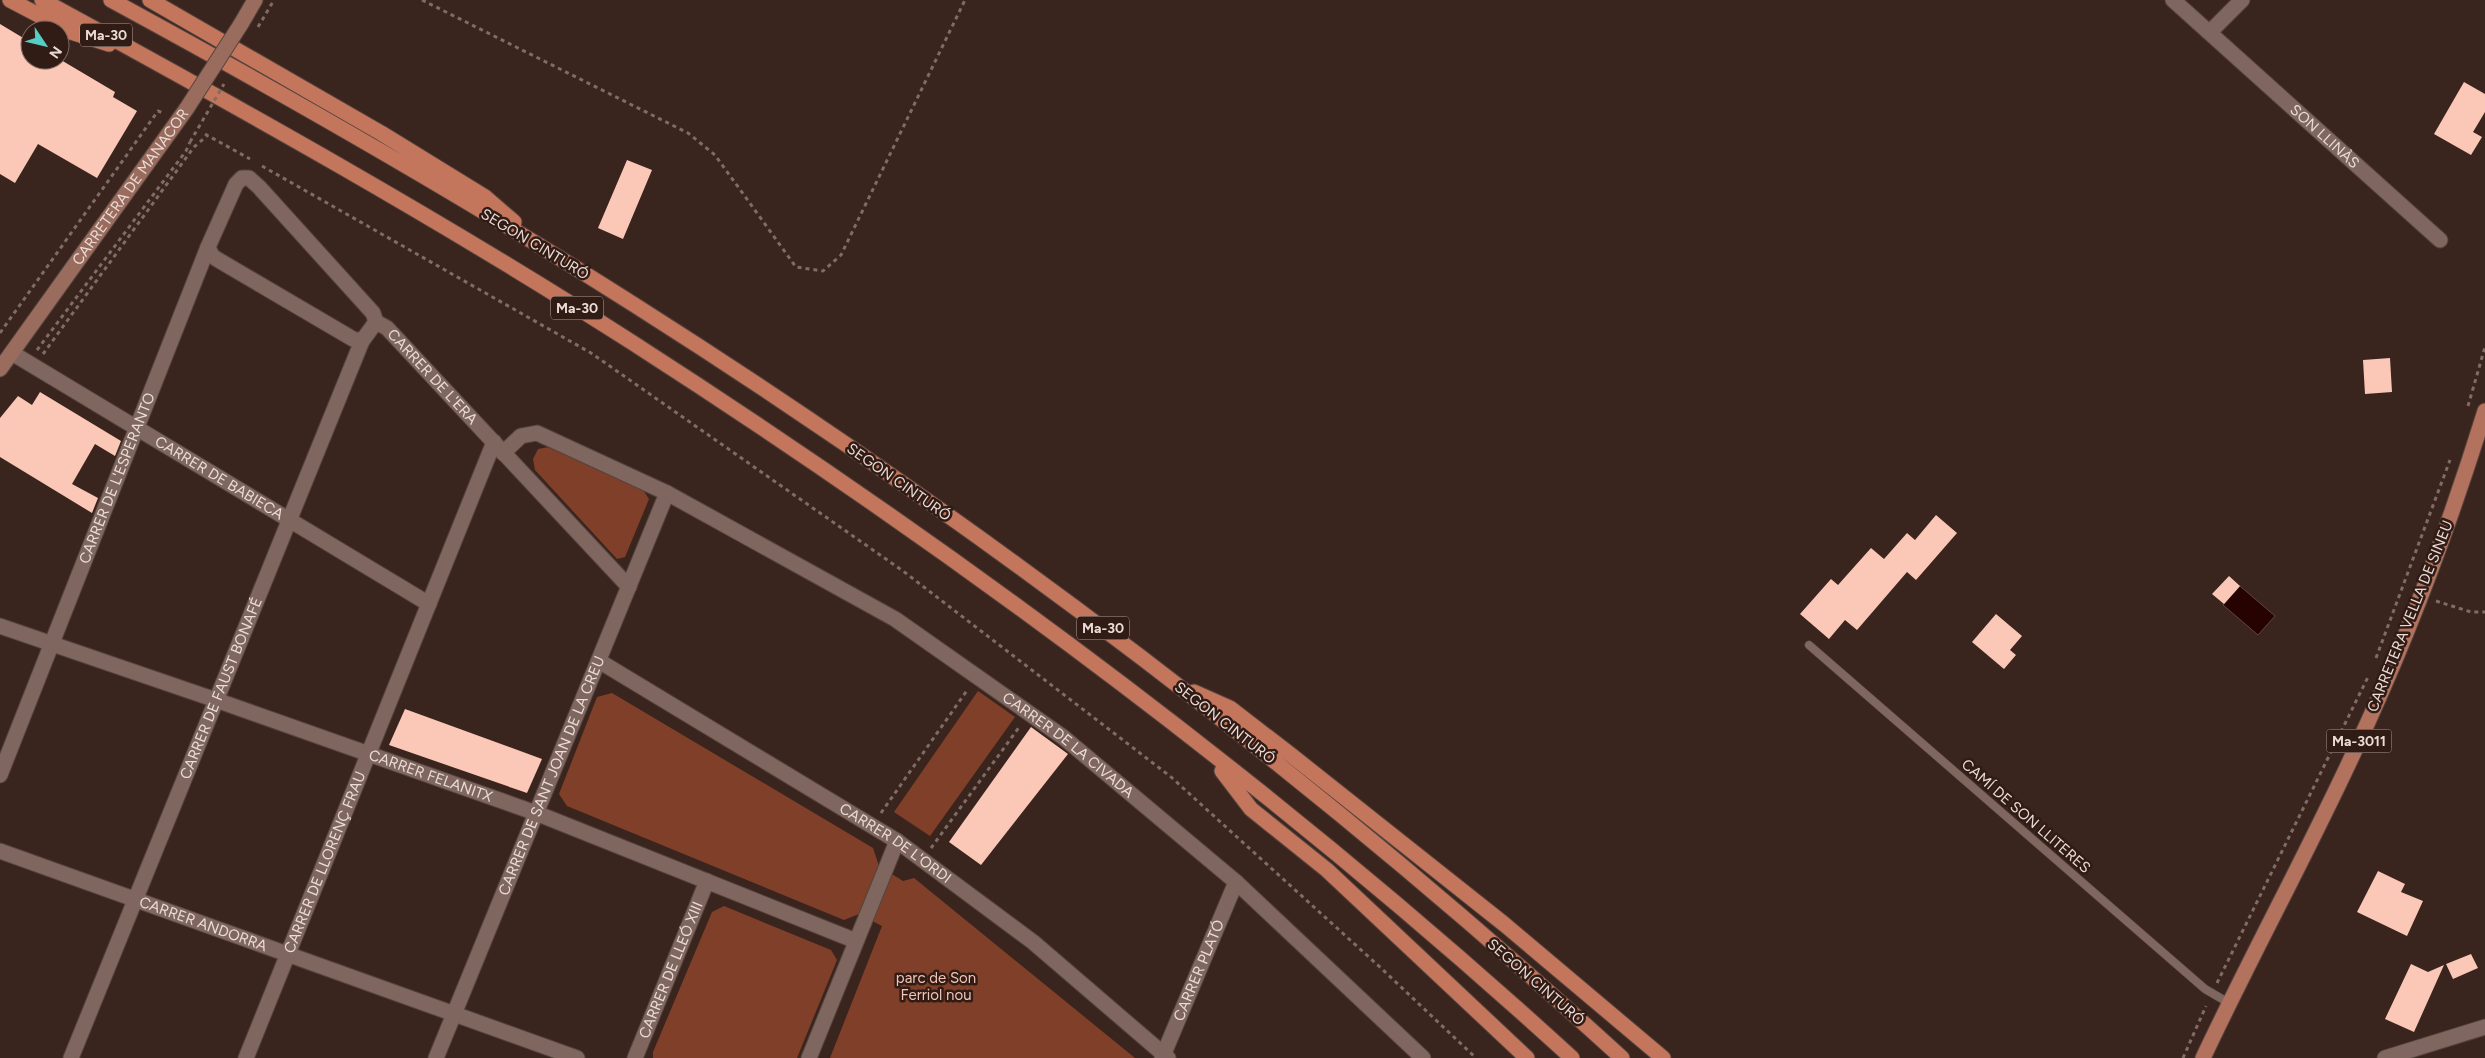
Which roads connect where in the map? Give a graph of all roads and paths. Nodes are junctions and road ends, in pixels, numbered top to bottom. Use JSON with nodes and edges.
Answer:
{"nodes":[{"id":1,"x":10,"y":0,"type":"edge"},
{"id":2,"x":42,"y":0,"type":"edge"},
{"id":3,"x":111,"y":0,"type":"edge"},
{"id":4,"x":150,"y":0,"type":"edge"},
{"id":5,"x":255,"y":0,"type":"edge"},
{"id":6,"x":422,"y":0,"type":"edge"},
{"id":7,"x":965,"y":0,"type":"edge"},
{"id":8,"x":2174,"y":0,"type":"edge"},
{"id":9,"x":2242,"y":0,"type":"edge"},
{"id":10,"x":2210,"y":32,"type":"junction"},
{"id":11,"x":143,"y":55,"type":"junction"},
{"id":12,"x":158,"y":111,"type":"dead end"},
{"id":13,"x":190,"y":142,"type":"dead end"},
{"id":14,"x":250,"y":159,"type":"junction"},
{"id":15,"x":239,"y":181,"type":"junction"},
{"id":16,"x":2440,"y":240,"type":"dead end"},
{"id":17,"x":208,"y":247,"type":"junction"},
{"id":18,"x":545,"y":249,"type":"junction"},
{"id":19,"x":376,"y":322,"type":"junction"},
{"id":20,"x":0,"y":332,"type":"edge"},
{"id":21,"x":362,"y":340,"type":"junction"},
{"id":22,"x":2485,"y":347,"type":"edge"},
{"id":23,"x":12,"y":353,"type":"junction"},
{"id":24,"x":31,"y":364,"type":"junction"},
{"id":25,"x":0,"y":369,"type":"edge"},
{"id":26,"x":2466,"y":411,"type":"dead end"},
{"id":27,"x":2485,"y":411,"type":"edge"},
{"id":28,"x":136,"y":429,"type":"junction"},
{"id":29,"x":499,"y":448,"type":"junction"},
{"id":30,"x":2452,"y":455,"type":"dead end"},
{"id":31,"x":667,"y":493,"type":"junction"},
{"id":32,"x":289,"y":520,"type":"junction"},
{"id":33,"x":629,"y":587,"type":"junction"},
{"id":34,"x":2421,"y":596,"type":"junction"},
{"id":35,"x":429,"y":604,"type":"junction"},
{"id":36,"x":2485,"y":612,"type":"edge"},
{"id":37,"x":0,"y":626,"type":"edge"},
{"id":38,"x":52,"y":644,"type":"junction"},
{"id":39,"x":1809,"y":645,"type":"dead end"},
{"id":40,"x":598,"y":661,"type":"junction"},
{"id":41,"x":2374,"y":663,"type":"dead end"},
{"id":42,"x":977,"y":676,"type":"junction"},
{"id":43,"x":2368,"y":676,"type":"dead end"},
{"id":44,"x":1173,"y":682,"type":"junction"},
{"id":45,"x":216,"y":700,"type":"junction"},
{"id":46,"x":1030,"y":713,"type":"junction"},
{"id":47,"x":1204,"y":748,"type":"junction"},
{"id":48,"x":368,"y":755,"type":"junction"},
{"id":49,"x":0,"y":775,"type":"edge"},
{"id":50,"x":536,"y":813,"type":"junction"},
{"id":51,"x":872,"y":825,"type":"junction"},
{"id":52,"x":897,"y":841,"type":"junction"},
{"id":53,"x":0,"y":851,"type":"edge"},
{"id":54,"x":923,"y":860,"type":"junction"},
{"id":55,"x":707,"y":881,"type":"junction"},
{"id":56,"x":1236,"y":882,"type":"junction"},
{"id":57,"x":135,"y":900,"type":"junction"},
{"id":58,"x":856,"y":941,"type":"junction"},
{"id":59,"x":287,"y":955,"type":"junction"},
{"id":60,"x":2217,"y":984,"type":"dead end"},
{"id":61,"x":2229,"y":1002,"type":"junction"},
{"id":62,"x":2206,"y":1006,"type":"dead end"},
{"id":63,"x":454,"y":1014,"type":"junction"},
{"id":64,"x":2485,"y":1026,"type":"edge"},
{"id":65,"x":1165,"y":1057,"type":"edge"},
{"id":66,"x":71,"y":1058,"type":"edge"},
{"id":67,"x":246,"y":1058,"type":"edge"},
{"id":68,"x":436,"y":1058,"type":"edge"},
{"id":69,"x":577,"y":1058,"type":"edge"},
{"id":70,"x":635,"y":1058,"type":"edge"},
{"id":71,"x":809,"y":1058,"type":"edge"},
{"id":72,"x":1423,"y":1058,"type":"edge"},
{"id":73,"x":1476,"y":1058,"type":"edge"},
{"id":74,"x":1527,"y":1058,"type":"edge"},
{"id":75,"x":1572,"y":1058,"type":"edge"},
{"id":76,"x":1622,"y":1058,"type":"edge"},
{"id":77,"x":1663,"y":1058,"type":"edge"},
{"id":78,"x":2183,"y":1058,"type":"edge"},
{"id":79,"x":2203,"y":1058,"type":"edge"},
{"id":80,"x":2385,"y":1058,"type":"edge"}],
"edges":[{"from":1,"to":11,"type":"highway"},
{"from":2,"to":11,"type":"highway","number":"Ma-30"},
{"from":3,"to":18,"type":"highway","name":"SEGON CINTURÓ","number":"Ma-30"},
{"from":4,"to":18,"type":"highway"},
{"from":5,"to":23,"type":"main road","name":"CARRETERA DE MANACOR","bridge":true},
{"from":6,"to":7,"type":"path"},
{"from":8,"to":10,"type":"street","name":"SON LLINÀS"},
{"from":9,"to":10,"type":"street"},
{"from":10,"to":16,"type":"street","name":"SON LLINÀS"},
{"from":11,"to":47,"type":"highway","number":"Ma-30"},
{"from":12,"to":20,"type":"path"},
{"from":13,"to":24,"type":"path"},
{"from":14,"to":15,"type":"path"},
{"from":14,"to":24,"type":"path"},
{"from":14,"to":73,"type":"path"},
{"from":15,"to":17,"type":"street","name":"CARRER DE L'ESPERANTO"},
{"from":15,"to":19,"type":"street","name":"CARRER DE L'ERA"},
{"from":17,"to":21,"type":"street"},
{"from":17,"to":28,"type":"street","name":"CARRER DE L'ESPERANTO"},
{"from":18,"to":44,"type":"highway","name":"SEGON CINTURÓ","number":"Ma-30"},
{"from":19,"to":21,"type":"street","name":"CARRER DE FAUST BONAFÉ"},
{"from":19,"to":29,"type":"street","name":"CARRER DE L'ERA"},
{"from":21,"to":32,"type":"street","name":"CARRER DE FAUST BONAFÉ"},
{"from":22,"to":26,"type":"path"},
{"from":23,"to":24,"type":"street","name":"CARRER DE BABIECA"},
{"from":23,"to":25,"type":"main road","name":"CARRETERA DE MANACOR"},
{"from":24,"to":28,"type":"street","name":"CARRER DE BABIECA"},
{"from":27,"to":34,"type":"main road","name":"CARRETERA VELLA DE SINEU","number":"Ma-3011"},
{"from":28,"to":32,"type":"street","name":"CARRER DE BABIECA"},
{"from":28,"to":38,"type":"street","name":"CARRER DE L'ESPERANTO"},
{"from":29,"to":31,"type":"street","name":"CARRER DE LA CIVADA"},
{"from":29,"to":33,"type":"street","name":"CARRER DE L'ERA"},
{"from":29,"to":35,"type":"street","name":"CARRER DE LLORENÇ FRAU"},
{"from":30,"to":41,"type":"path"},
{"from":31,"to":33,"type":"street","name":"CARRER DE SANT JOAN DE LA CREU"},
{"from":31,"to":42,"type":"street","name":"CARRER DE LA CIVADA"},
{"from":32,"to":35,"type":"street","name":"CARRER DE BABIECA"},
{"from":32,"to":45,"type":"street","name":"CARRER DE FAUST BONAFÉ"},
{"from":33,"to":40,"type":"street","name":"CARRER DE SANT JOAN DE LA CREU"},
{"from":34,"to":36,"type":"path"},
{"from":34,"to":61,"type":"main road","name":"CARRETERA VELLA DE SINEU","number":"Ma-3011"},
{"from":35,"to":48,"type":"street","name":"CARRER DE LLORENÇ FRAU"},
{"from":37,"to":38,"type":"street","name":"CARRER FELANITX"},
{"from":38,"to":45,"type":"street","name":"CARRER FELANITX"},
{"from":38,"to":49,"type":"street","name":"CARRER DE L'ESPERANTO"},
{"from":39,"to":61,"type":"lane","name":"CAMÍ DE SON LLITERES"},
{"from":40,"to":50,"type":"street","name":"CARRER DE SANT JOAN DE LA CREU"},
{"from":40,"to":51,"type":"street","name":"CARRER DE L'ORDI"},
{"from":42,"to":46,"type":"street","name":"CARRER DE LA CIVADA"},
{"from":42,"to":51,"type":"path"},
{"from":43,"to":60,"type":"path"},
{"from":44,"to":76,"type":"highway","name":"SEGON CINTURÓ","number":"Ma-30"},
{"from":44,"to":77,"type":"highway"},
{"from":45,"to":48,"type":"street","name":"CARRER FELANITX"},
{"from":45,"to":57,"type":"street","name":"CARRER DE FAUST BONAFÉ"},
{"from":46,"to":54,"type":"path"},
{"from":46,"to":56,"type":"street","name":"CARRER DE LA CIVADA"},
{"from":47,"to":74,"type":"highway"},
{"from":47,"to":75,"type":"highway","number":"Ma-30"},
{"from":48,"to":50,"type":"street","name":"CARRER FELANITX"},
{"from":48,"to":59,"type":"street","name":"CARRER DE LLORENÇ FRAU"},
{"from":50,"to":55,"type":"street","name":"CARRER FELANITX"},
{"from":50,"to":63,"type":"street","name":"CARRER DE SANT JOAN DE LA CREU"},
{"from":51,"to":52,"type":"street","name":"CARRER DE L'ORDI"},
{"from":52,"to":54,"type":"street","name":"CARRER DE L'ORDI"},
{"from":52,"to":58,"type":"street"},
{"from":53,"to":57,"type":"street","name":"CARRER ANDORRA"},
{"from":54,"to":65,"type":"street","name":"CARRER DE L'ORDI"},
{"from":55,"to":58,"type":"street","name":"CARRER FELANITX"},
{"from":55,"to":70,"type":"street","name":"CARRER DE LLEÓ XIII"},
{"from":56,"to":65,"type":"street","name":"CARRER PLATÓ"},
{"from":56,"to":72,"type":"street","name":"CARRER DE LA CIVADA"},
{"from":57,"to":59,"type":"street","name":"CARRER ANDORRA"},
{"from":57,"to":66,"type":"street","name":"CARRER DE FAUST BONAFÉ"},
{"from":58,"to":71,"type":"street"},
{"from":59,"to":63,"type":"street","name":"CARRER ANDORRA"},
{"from":59,"to":67,"type":"street","name":"CARRER DE LLORENÇ FRAU"},
{"from":61,"to":79,"type":"main road","name":"CARRETERA VELLA DE SINEU","number":"Ma-3011"},
{"from":62,"to":78,"type":"path"},
{"from":63,"to":68,"type":"street","name":"CARRER DE SANT JOAN DE LA CREU"},
{"from":63,"to":69,"type":"street","name":"CARRER ANDORRA"},
{"from":64,"to":80,"type":"street"}]}
